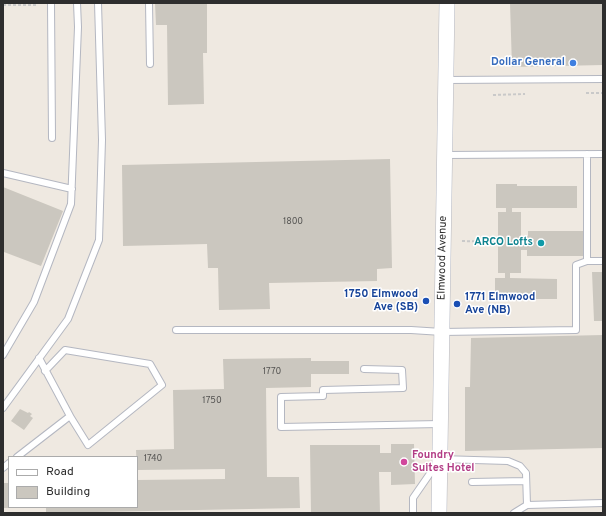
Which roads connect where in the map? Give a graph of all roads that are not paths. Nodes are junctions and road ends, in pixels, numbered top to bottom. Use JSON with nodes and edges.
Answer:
{"nodes":[{"id":1,"x":51,"y":3,"type":"edge"},
{"id":2,"x":77,"y":3,"type":"edge"},
{"id":3,"x":98,"y":3,"type":"edge"},
{"id":4,"x":149,"y":3,"type":"edge"},
{"id":5,"x":447,"y":3,"type":"edge"},
{"id":6,"x":150,"y":64,"type":"dead end"},
{"id":7,"x":603,"y":78,"type":"edge"},
{"id":8,"x":446,"y":80,"type":"junction"},
{"id":9,"x":52,"y":138,"type":"dead end"},
{"id":10,"x":587,"y":154,"type":"junction"},
{"id":11,"x":603,"y":154,"type":"edge"},
{"id":12,"x":445,"y":155,"type":"junction"},
{"id":13,"x":3,"y":173,"type":"edge"},
{"id":14,"x":72,"y":189,"type":"junction"},
{"id":15,"x":587,"y":261,"type":"junction"},
{"id":16,"x":603,"y":261,"type":"edge"},
{"id":17,"x":176,"y":330,"type":"dead end"},
{"id":18,"x":442,"y":332,"type":"junction"},
{"id":19,"x":3,"y":355,"type":"edge"},
{"id":20,"x":39,"y":358,"type":"junction"},
{"id":21,"x":364,"y":369,"type":"dead end"},
{"id":22,"x":45,"y":370,"type":"junction"},
{"id":23,"x":3,"y":408,"type":"edge"},
{"id":24,"x":70,"y":416,"type":"junction"},
{"id":25,"x":441,"y":424,"type":"junction"},
{"id":26,"x":18,"y":456,"type":"edge"},
{"id":27,"x":440,"y":459,"type":"junction"},
{"id":28,"x":526,"y":481,"type":"junction"},
{"id":29,"x":472,"y":482,"type":"dead end"},
{"id":30,"x":603,"y":504,"type":"edge"},
{"id":31,"x":527,"y":505,"type":"junction"},
{"id":32,"x":413,"y":513,"type":"edge"},
{"id":33,"x":439,"y":513,"type":"edge"},
{"id":34,"x":514,"y":513,"type":"edge"}],
"edges":[{"from":1,"to":9,"type":"lane"},
{"from":2,"to":14,"type":"lane"},
{"from":3,"to":20,"type":"lane"},
{"from":4,"to":6,"type":"lane"},
{"from":5,"to":8,"type":"street","name":"Elmwood Avenue"},
{"from":7,"to":8,"type":"lane"},
{"from":8,"to":12,"type":"street","name":"Elmwood Avenue"},
{"from":10,"to":11,"type":"lane"},
{"from":10,"to":12,"type":"lane"},
{"from":10,"to":15,"type":"lane"},
{"from":12,"to":18,"type":"street","name":"Elmwood Avenue"},
{"from":13,"to":14,"type":"lane"},
{"from":14,"to":19,"type":"lane"},
{"from":15,"to":16,"type":"lane"},
{"from":15,"to":18,"type":"lane"},
{"from":17,"to":18,"type":"lane"},
{"from":18,"to":25,"type":"street","name":"Elmwood Avenue"},
{"from":20,"to":22,"type":"lane"},
{"from":20,"to":23,"type":"lane"},
{"from":21,"to":25,"type":"lane"},
{"from":22,"to":24,"type":"lane"},
{"from":22,"to":24,"type":"lane"},
{"from":24,"to":26,"type":"lane"},
{"from":25,"to":27,"type":"street","name":"Elmwood Avenue"},
{"from":27,"to":28,"type":"lane"},
{"from":27,"to":32,"type":"lane"},
{"from":27,"to":33,"type":"street","name":"Elmwood Avenue"},
{"from":28,"to":29,"type":"lane"},
{"from":28,"to":31,"type":"lane"},
{"from":30,"to":31,"type":"lane"},
{"from":31,"to":34,"type":"lane"}]}
